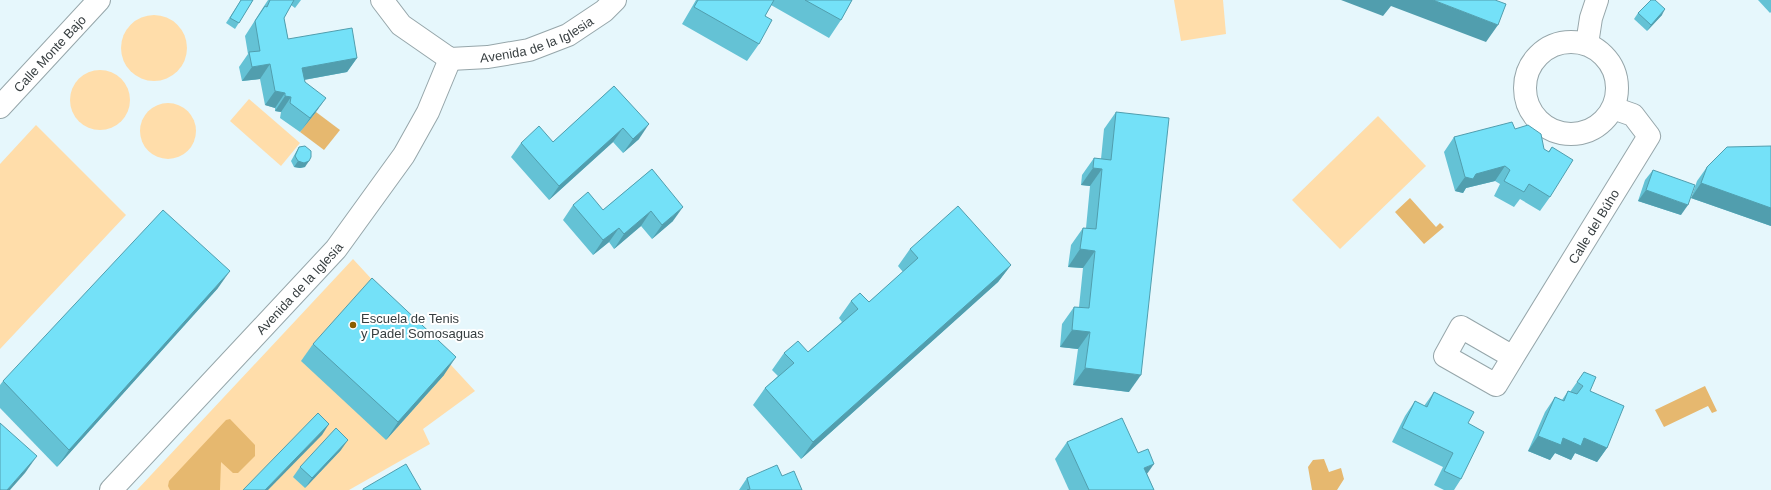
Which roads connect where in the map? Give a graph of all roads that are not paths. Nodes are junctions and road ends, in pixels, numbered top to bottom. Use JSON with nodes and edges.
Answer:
{"nodes":[{"id":1,"x":100,"y":0,"type":"edge"},
{"id":2,"x":382,"y":0,"type":"edge"},
{"id":3,"x":616,"y":0,"type":"edge"},
{"id":4,"x":1597,"y":0,"type":"edge"},
{"id":5,"x":1587,"y":44,"type":"junction"},
{"id":6,"x":450,"y":59,"type":"junction"},
{"id":7,"x":0,"y":107,"type":"edge"},
{"id":8,"x":1613,"y":108,"type":"junction"},
{"id":9,"x":1513,"y":357,"type":"dead end"},
{"id":10,"x":110,"y":490,"type":"edge"}],
"edges":[{"from":1,"to":7,"type":"street","name":"Calle Monte Bajo"},
{"from":2,"to":6,"type":"street"},
{"from":3,"to":6,"type":"street","name":"Avenida de la Iglesia"},
{"from":4,"to":5,"type":"street"},
{"from":5,"to":8,"type":"street"},
{"from":5,"to":8,"type":"street"},
{"from":6,"to":10,"type":"street","name":"Avenida de la Iglesia"},
{"from":8,"to":9,"type":"street","name":"Calle del Búho"}]}
